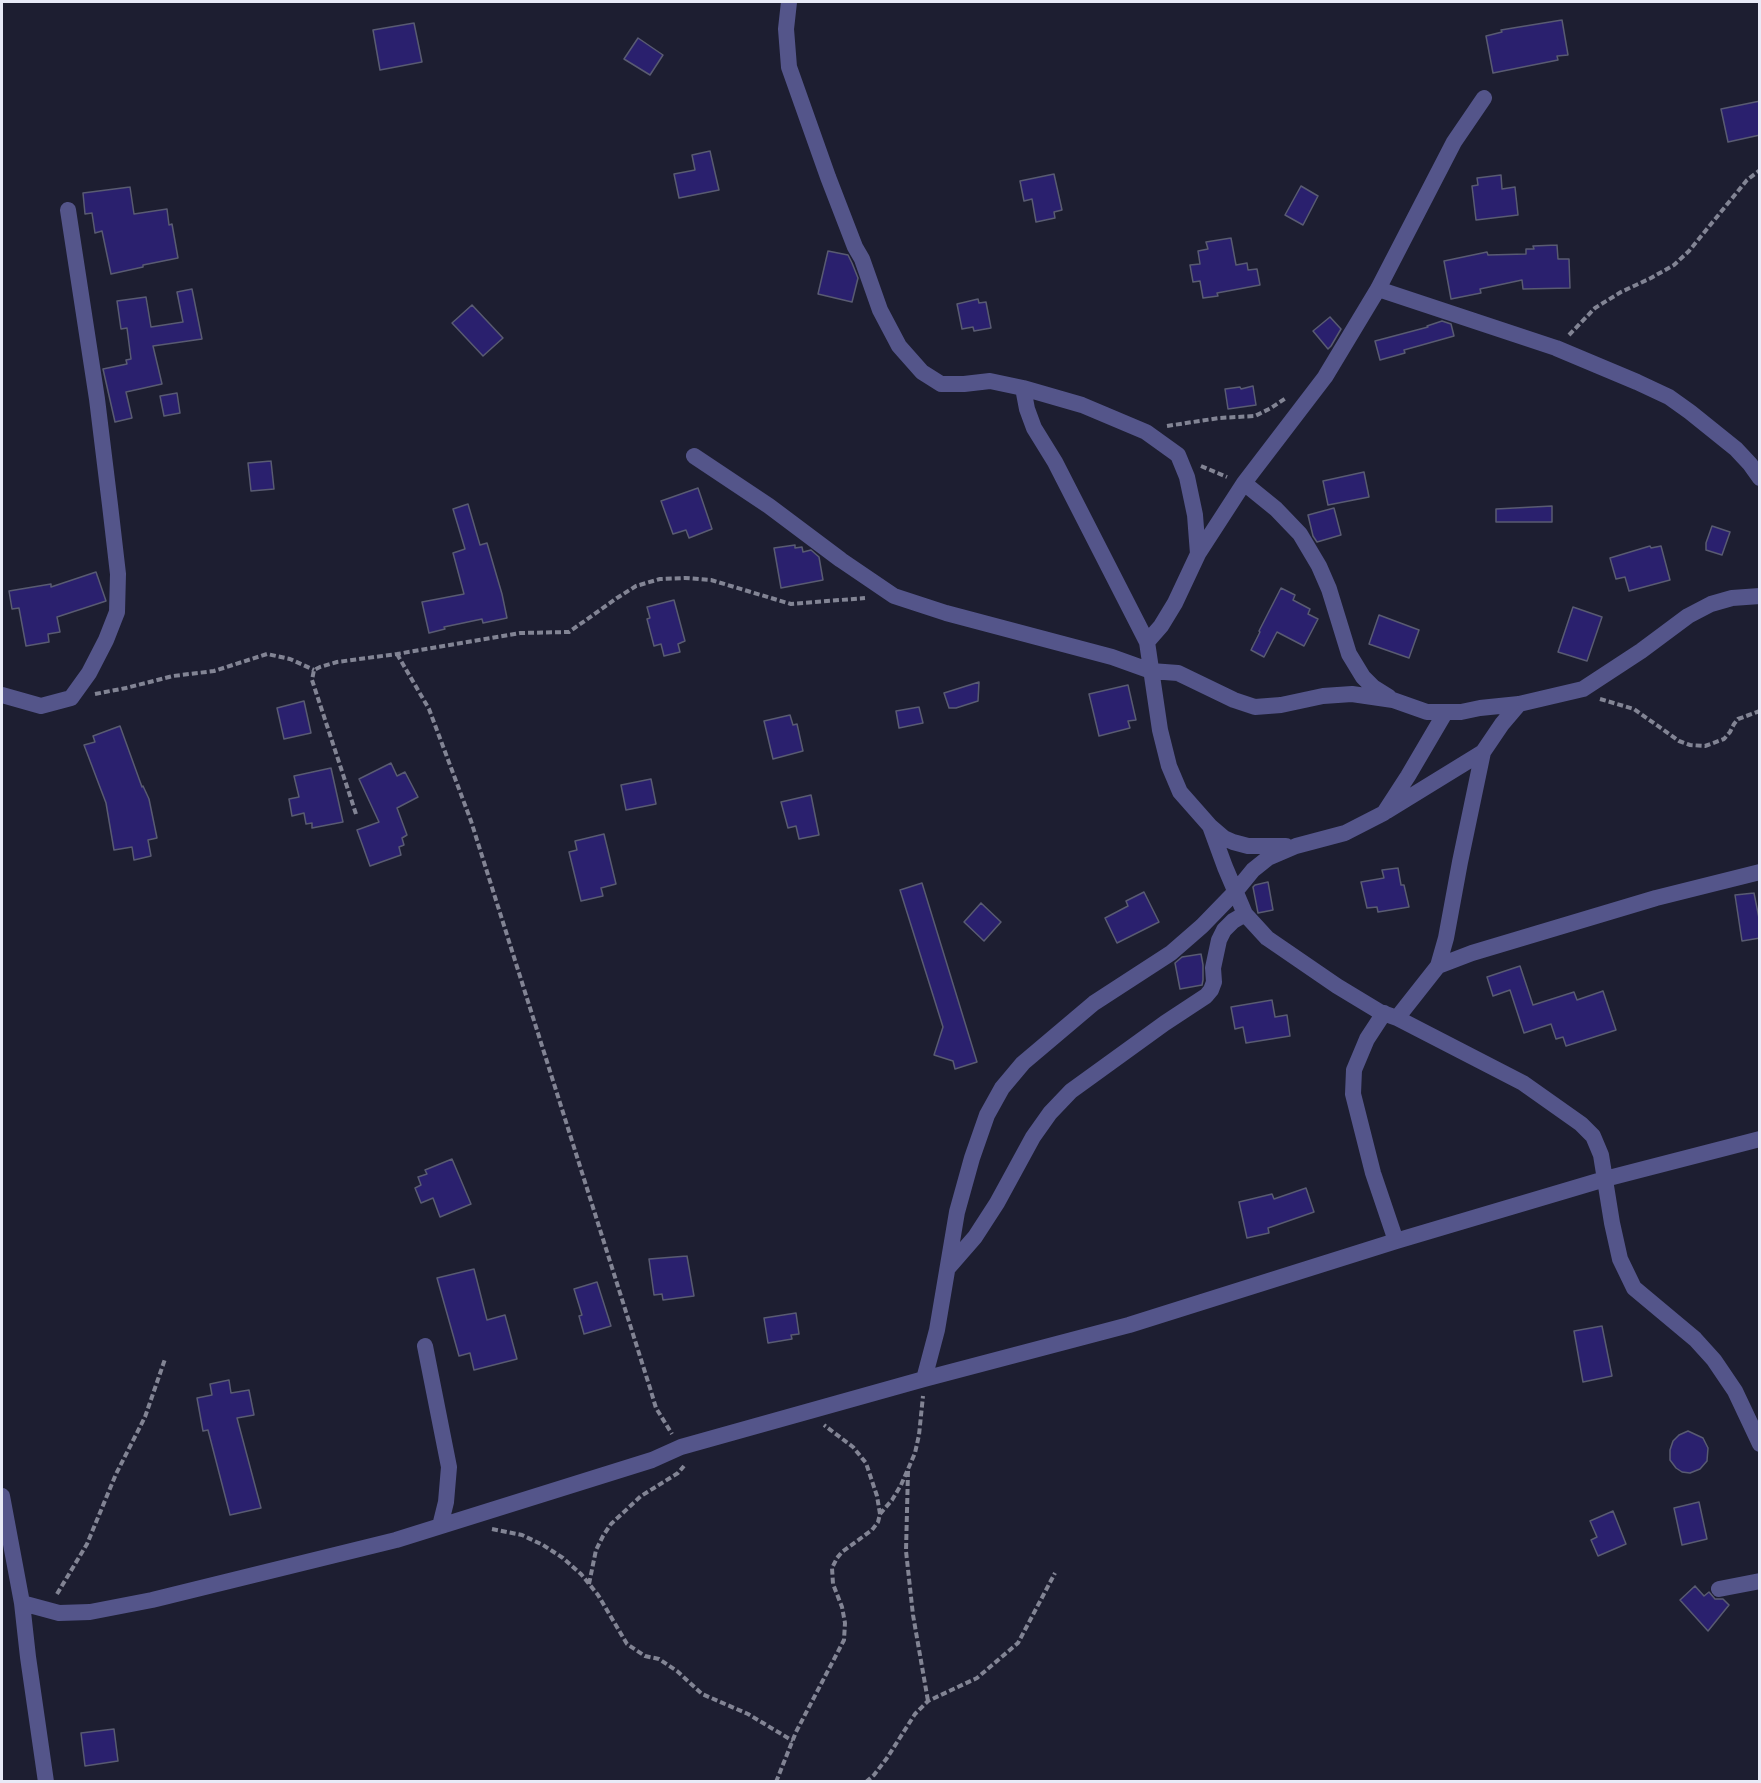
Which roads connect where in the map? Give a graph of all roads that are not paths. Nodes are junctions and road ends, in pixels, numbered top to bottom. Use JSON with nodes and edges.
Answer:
{"nodes":[{"id":1,"x":789,"y":2,"type":"edge"},
{"id":2,"x":1484,"y":98,"type":"dead end"},
{"id":3,"x":68,"y":210,"type":"dead end"},
{"id":4,"x":1377,"y":289,"type":"junction"},
{"id":5,"x":1023,"y":388,"type":"junction"},
{"id":6,"x":694,"y":456,"type":"dead end"},
{"id":7,"x":1760,"y":478,"type":"edge"},
{"id":8,"x":1244,"y":483,"type":"junction"},
{"id":9,"x":1198,"y":555,"type":"junction"},
{"id":10,"x":1760,"y":596,"type":"edge"},
{"id":11,"x":1147,"y":642,"type":"junction"},
{"id":12,"x":1151,"y":671,"type":"junction"},
{"id":13,"x":2,"y":695,"type":"edge"},
{"id":14,"x":1393,"y":700,"type":"junction"},
{"id":15,"x":1519,"y":704,"type":"junction"},
{"id":16,"x":1445,"y":713,"type":"junction"},
{"id":17,"x":1483,"y":752,"type":"junction"},
{"id":18,"x":1384,"y":813,"type":"junction"},
{"id":19,"x":1210,"y":825,"type":"junction"},
{"id":20,"x":1296,"y":846,"type":"junction"},
{"id":21,"x":1760,"y":872,"type":"edge"},
{"id":22,"x":1235,"y":892,"type":"junction"},
{"id":23,"x":1245,"y":914,"type":"junction"},
{"id":24,"x":1438,"y":966,"type":"junction"},
{"id":25,"x":1390,"y":1016,"type":"junction"},
{"id":26,"x":1760,"y":1139,"type":"edge"},
{"id":27,"x":1605,"y":1179,"type":"junction"},
{"id":28,"x":1396,"y":1241,"type":"junction"},
{"id":29,"x":948,"y":1269,"type":"junction"},
{"id":30,"x":425,"y":1346,"type":"dead end"},
{"id":31,"x":924,"y":1379,"type":"junction"},
{"id":32,"x":1760,"y":1444,"type":"edge"},
{"id":33,"x":2,"y":1496,"type":"edge"},
{"id":34,"x":440,"y":1526,"type":"junction"},
{"id":35,"x":1760,"y":1581,"type":"edge"},
{"id":36,"x":1719,"y":1589,"type":"dead end"},
{"id":37,"x":22,"y":1603,"type":"junction"},
{"id":38,"x":46,"y":1782,"type":"edge"}],
"edges":[{"from":1,"to":5,"type":"street"},
{"from":2,"to":4,"type":"street"},
{"from":3,"to":13,"type":"street"},
{"from":4,"to":7,"type":"street"},
{"from":4,"to":8,"type":"street"},
{"from":5,"to":9,"type":"street"},
{"from":5,"to":11,"type":"street"},
{"from":6,"to":12,"type":"street"},
{"from":8,"to":9,"type":"street"},
{"from":8,"to":14,"type":"street"},
{"from":9,"to":11,"type":"street"},
{"from":10,"to":15,"type":"street"},
{"from":11,"to":12,"type":"street"},
{"from":12,"to":14,"type":"street"},
{"from":12,"to":19,"type":"street"},
{"from":14,"to":16,"type":"street"},
{"from":15,"to":16,"type":"street"},
{"from":15,"to":17,"type":"street"},
{"from":16,"to":18,"type":"street"},
{"from":17,"to":18,"type":"street"},
{"from":17,"to":24,"type":"street"},
{"from":18,"to":20,"type":"street"},
{"from":19,"to":20,"type":"street"},
{"from":19,"to":22,"type":"street"},
{"from":20,"to":22,"type":"street"},
{"from":21,"to":24,"type":"street"},
{"from":22,"to":23,"type":"street"},
{"from":22,"to":29,"type":"street"},
{"from":23,"to":25,"type":"street"},
{"from":23,"to":29,"type":"street"},
{"from":24,"to":25,"type":"street"},
{"from":25,"to":27,"type":"street"},
{"from":25,"to":28,"type":"street"},
{"from":26,"to":27,"type":"street"},
{"from":27,"to":28,"type":"street"},
{"from":27,"to":32,"type":"street"},
{"from":28,"to":31,"type":"street"},
{"from":29,"to":31,"type":"street"},
{"from":30,"to":34,"type":"street"},
{"from":31,"to":34,"type":"street"},
{"from":33,"to":37,"type":"street"},
{"from":34,"to":37,"type":"street"},
{"from":35,"to":36,"type":"street"},
{"from":37,"to":38,"type":"street"}]}
